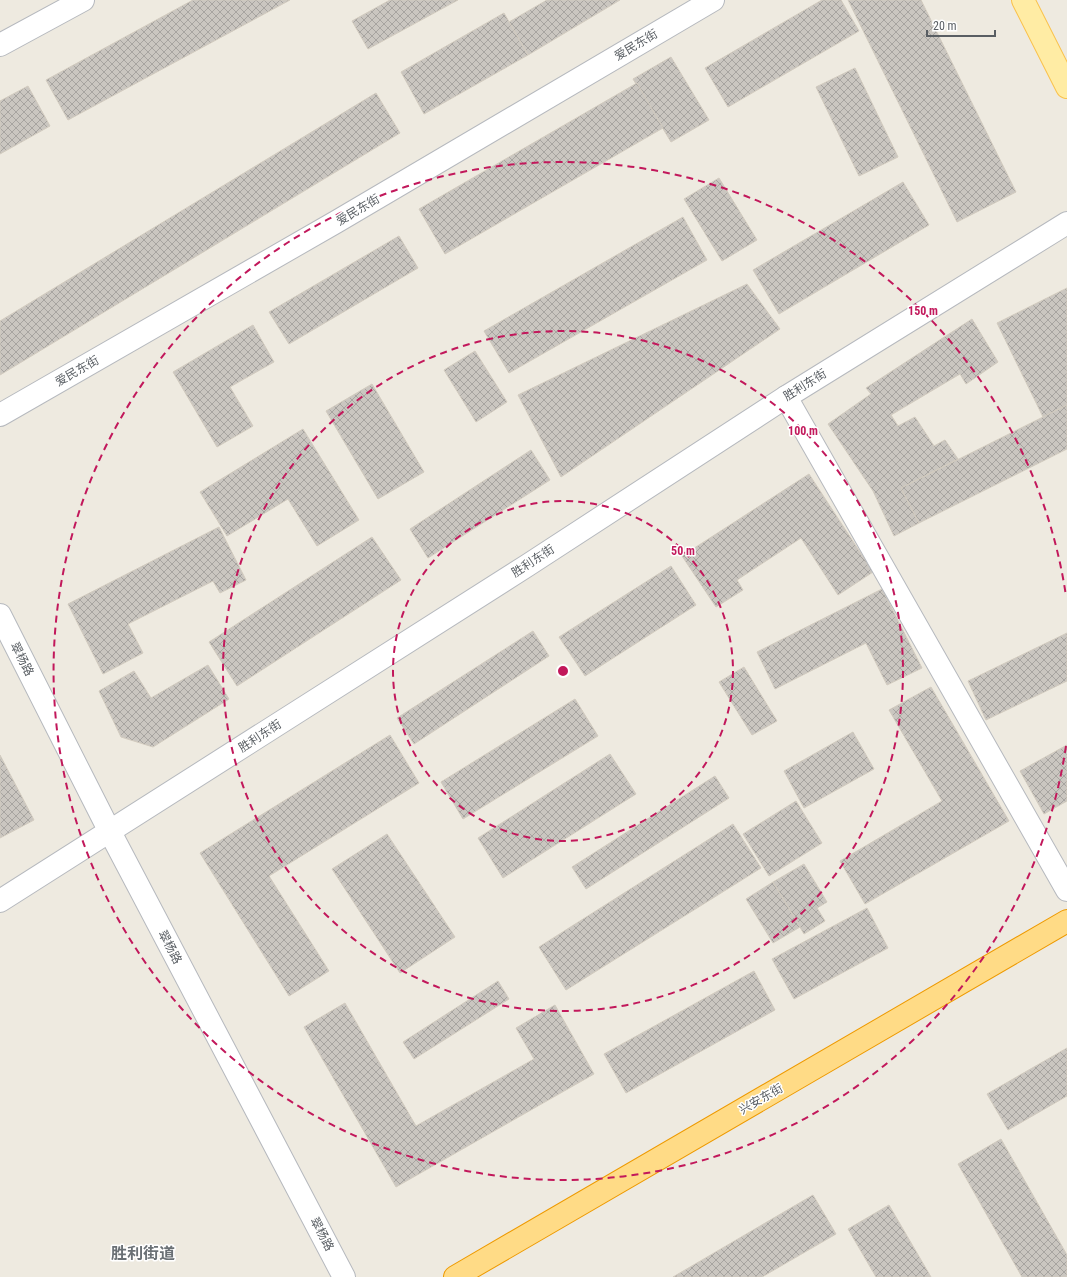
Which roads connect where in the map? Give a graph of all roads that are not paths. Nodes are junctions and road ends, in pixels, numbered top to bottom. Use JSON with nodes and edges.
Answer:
{"nodes":[{"id":1,"x":83,"y":0,"type":"edge"},
{"id":2,"x":713,"y":0,"type":"edge"},
{"id":3,"x":1023,"y":0,"type":"edge"},
{"id":4,"x":0,"y":45,"type":"edge"},
{"id":5,"x":1067,"y":88,"type":"edge"},
{"id":6,"x":1067,"y":223,"type":"edge"},
{"id":7,"x":786,"y":397,"type":"junction"},
{"id":8,"x":0,"y":415,"type":"edge"},
{"id":9,"x":0,"y":615,"type":"edge"},
{"id":10,"x":110,"y":832,"type":"junction"},
{"id":11,"x":1067,"y":890,"type":"edge"},
{"id":12,"x":0,"y":901,"type":"edge"},
{"id":13,"x":1067,"y":921,"type":"edge"},
{"id":14,"x":344,"y":1277,"type":"edge"},
{"id":15,"x":455,"y":1277,"type":"edge"}],
"edges":[{"from":1,"to":4,"type":"street"},
{"from":2,"to":8,"type":"street","name":"爱民东街"},
{"from":3,"to":5,"type":"main road"},
{"from":6,"to":7,"type":"street","name":"胜利东街"},
{"from":7,"to":10,"type":"street","name":"胜利东街"},
{"from":7,"to":11,"type":"street"},
{"from":9,"to":10,"type":"street","name":"翠杨路"},
{"from":10,"to":12,"type":"street","name":"胜利东街"},
{"from":10,"to":14,"type":"street","name":"翠杨路"},
{"from":13,"to":15,"type":"highway","name":"兴安东街"}]}
